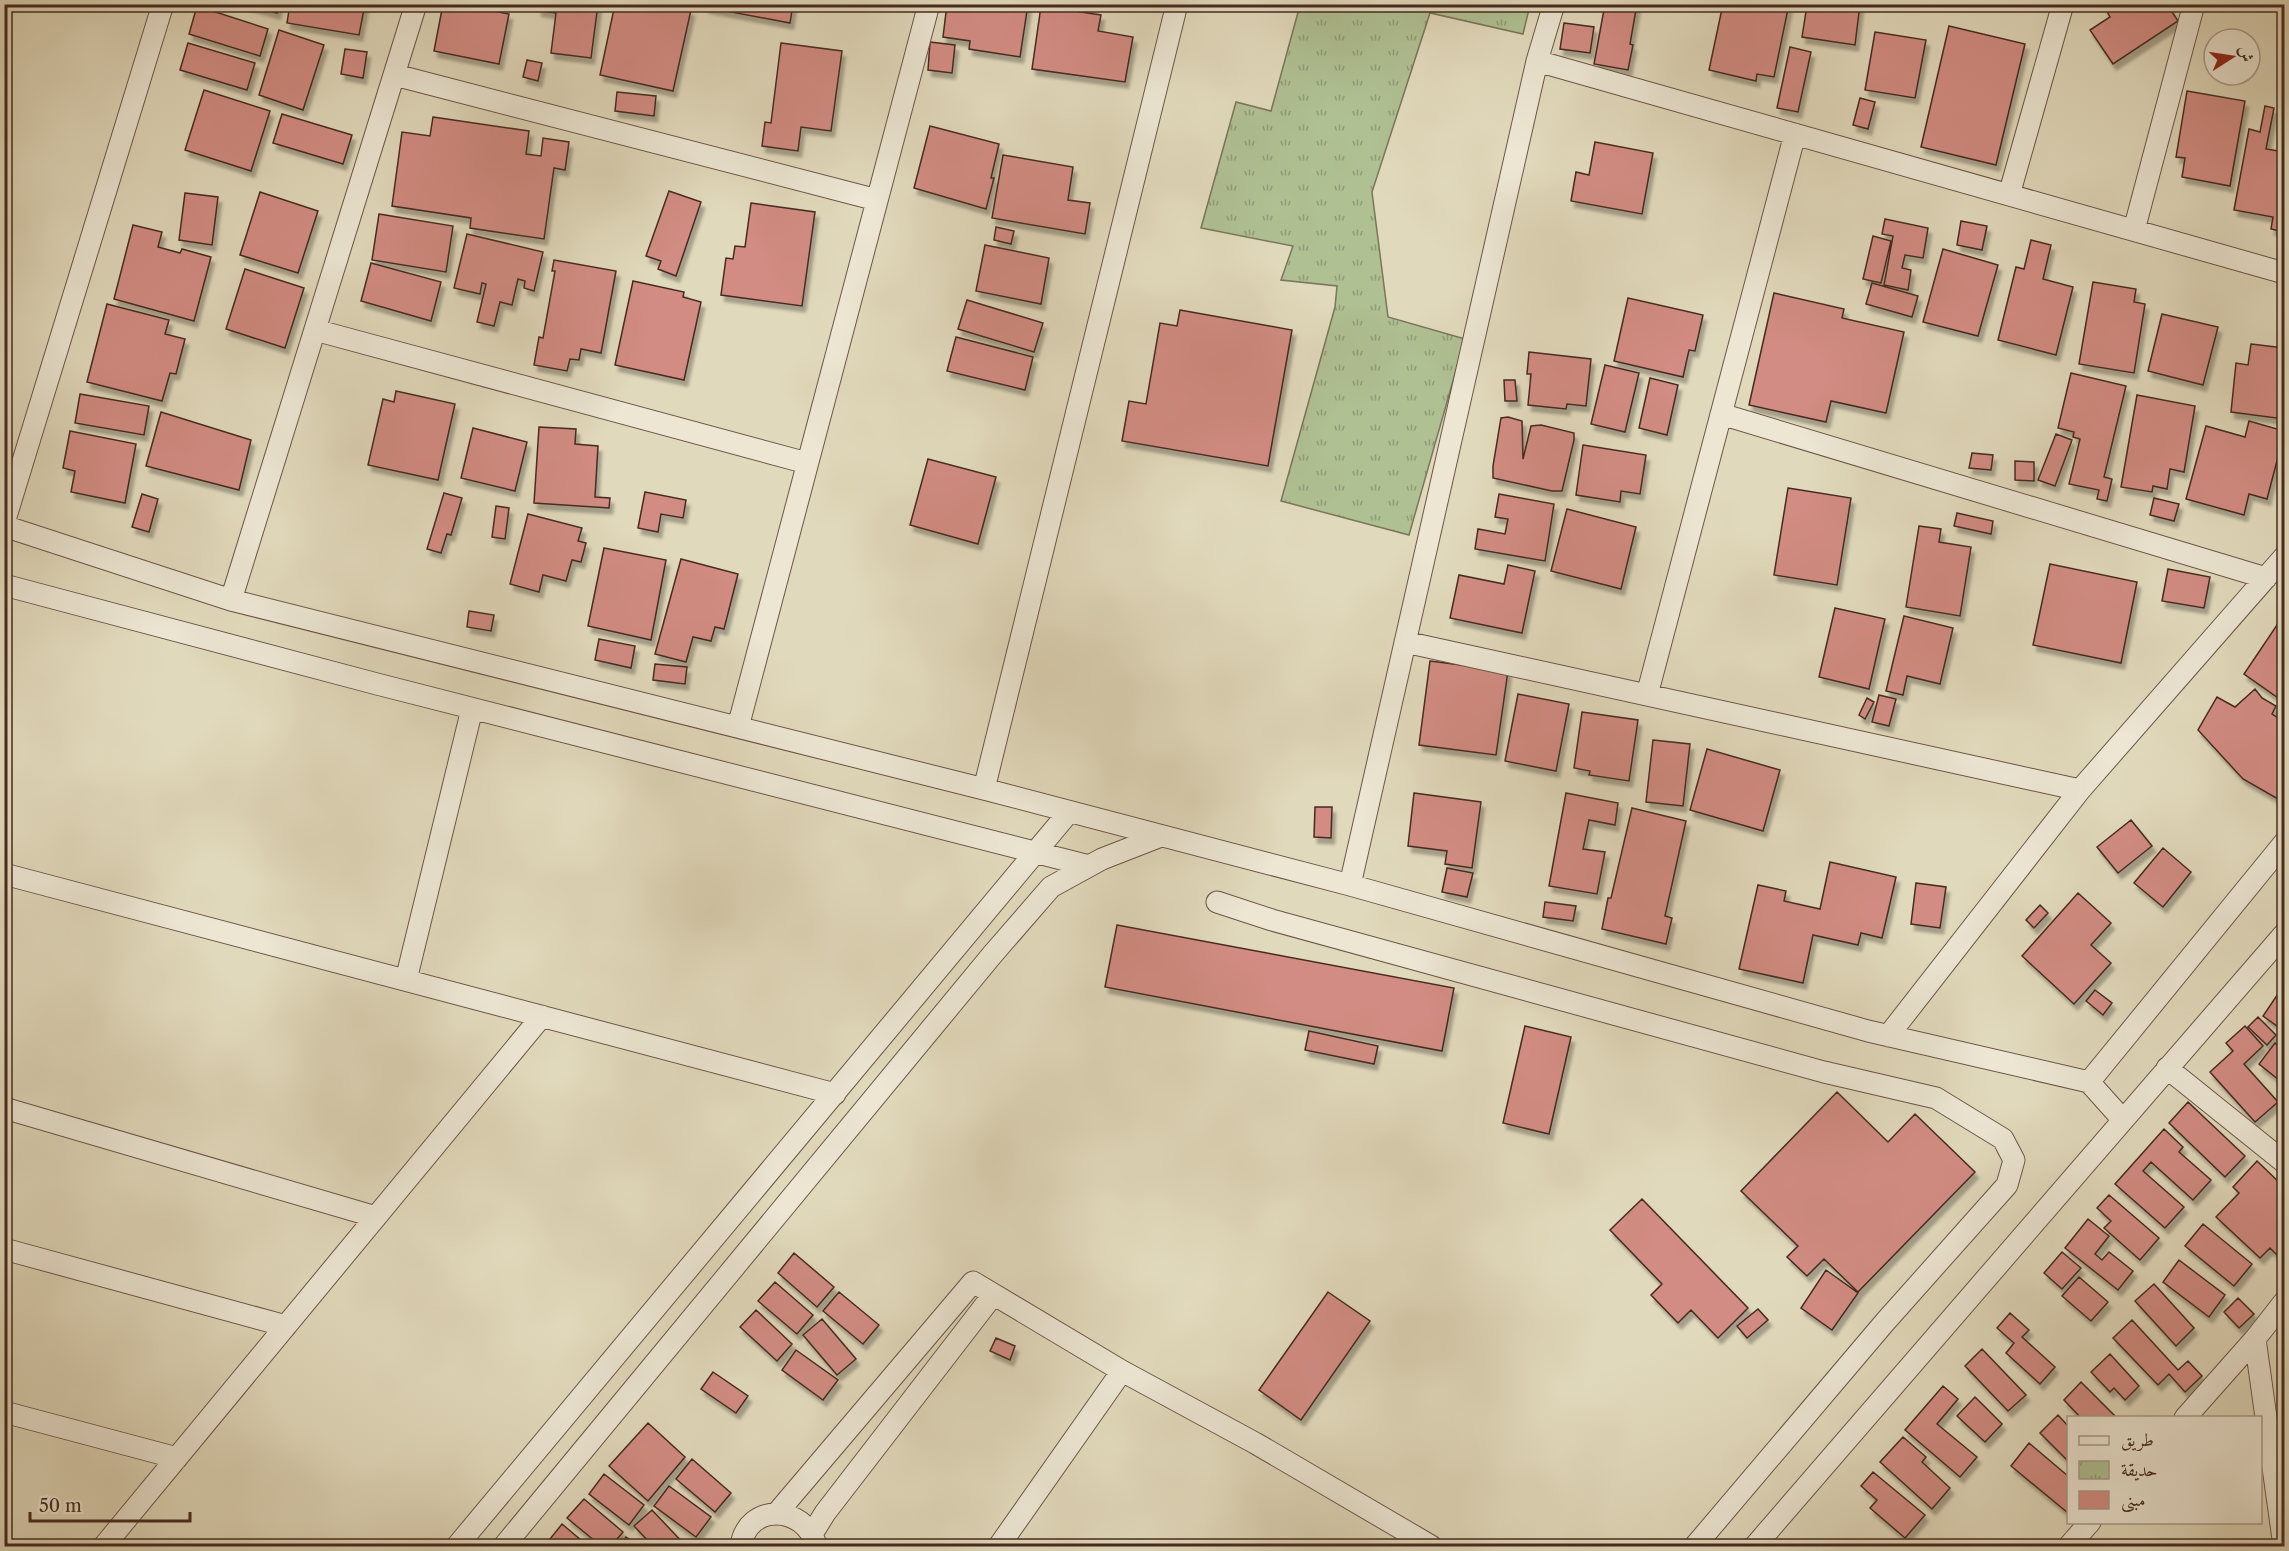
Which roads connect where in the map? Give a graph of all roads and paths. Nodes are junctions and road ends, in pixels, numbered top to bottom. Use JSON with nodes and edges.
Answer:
{"nodes":[{"id":1,"x":163,"y":4,"type":"edge"},
{"id":2,"x":416,"y":4,"type":"edge"},
{"id":3,"x":929,"y":4,"type":"edge"},
{"id":4,"x":1177,"y":4,"type":"edge"},
{"id":5,"x":1554,"y":4,"type":"edge"},
{"id":6,"x":2063,"y":4,"type":"edge"},
{"id":7,"x":2194,"y":4,"type":"edge"},
{"id":8,"x":1537,"y":61,"type":"junction"},
{"id":9,"x":394,"y":75,"type":"junction"},
{"id":10,"x":1795,"y":134,"type":"junction"},
{"id":11,"x":2009,"y":195,"type":"junction"},
{"id":12,"x":877,"y":200,"type":"junction"},
{"id":13,"x":2134,"y":230,"type":"junction"},
{"id":14,"x":2284,"y":273,"type":"edge"},
{"id":15,"x":315,"y":330,"type":"junction"},
{"id":16,"x":1721,"y":414,"type":"junction"},
{"id":17,"x":807,"y":463,"type":"junction"},
{"id":18,"x":4,"y":524,"type":"edge"},
{"id":19,"x":2284,"y":557,"type":"edge"},
{"id":20,"x":2266,"y":578,"type":"junction"},
{"id":21,"x":4,"y":585,"type":"edge"},
{"id":22,"x":231,"y":600,"type":"junction"},
{"id":23,"x":1405,"y":642,"type":"junction"},
{"id":24,"x":1647,"y":695,"type":"junction"},
{"id":25,"x":472,"y":709,"type":"junction"},
{"id":26,"x":738,"y":727,"type":"junction"},
{"id":27,"x":984,"y":789,"type":"junction"},
{"id":28,"x":2080,"y":790,"type":"junction"},
{"id":29,"x":1069,"y":812,"type":"junction"},
{"id":30,"x":1161,"y":836,"type":"junction"},
{"id":31,"x":2284,"y":843,"type":"edge"},
{"id":32,"x":1036,"y":852,"type":"junction"},
{"id":33,"x":1089,"y":866,"type":"junction"},
{"id":34,"x":4,"y":874,"type":"edge"},
{"id":35,"x":1350,"y":885,"type":"junction"},
{"id":36,"x":1217,"y":902,"type":"dead end"},
{"id":37,"x":2284,"y":934,"type":"edge"},
{"id":38,"x":406,"y":980,"type":"junction"},
{"id":39,"x":542,"y":1016,"type":"junction"},
{"id":40,"x":1888,"y":1036,"type":"junction"},
{"id":41,"x":2167,"y":1068,"type":"junction"},
{"id":42,"x":2089,"y":1082,"type":"junction"},
{"id":43,"x":835,"y":1094,"type":"junction"},
{"id":44,"x":4,"y":1108,"type":"edge"},
{"id":45,"x":2123,"y":1120,"type":"junction"},
{"id":46,"x":2284,"y":1162,"type":"edge"},
{"id":47,"x":376,"y":1217,"type":"junction"},
{"id":48,"x":4,"y":1249,"type":"edge"},
{"id":49,"x":993,"y":1295,"type":"junction"},
{"id":50,"x":2284,"y":1302,"type":"edge"},
{"id":51,"x":286,"y":1326,"type":"junction"},
{"id":52,"x":2255,"y":1339,"type":"junction"},
{"id":53,"x":1122,"y":1371,"type":"junction"},
{"id":54,"x":4,"y":1412,"type":"edge"},
{"id":55,"x":2187,"y":1416,"type":"edge"},
{"id":56,"x":177,"y":1458,"type":"junction"},
{"id":57,"x":777,"y":1514,"type":"junction"},
{"id":58,"x":2088,"y":1524,"type":"edge"},
{"id":59,"x":814,"y":1540,"type":"edge"},
{"id":60,"x":739,"y":1545,"type":"edge"},
{"id":61,"x":104,"y":1546,"type":"edge"},
{"id":62,"x":457,"y":1546,"type":"edge"},
{"id":63,"x":504,"y":1546,"type":"edge"},
{"id":64,"x":999,"y":1546,"type":"edge"},
{"id":65,"x":1431,"y":1546,"type":"edge"},
{"id":66,"x":1695,"y":1546,"type":"edge"},
{"id":67,"x":1755,"y":1546,"type":"edge"},
{"id":68,"x":2069,"y":1546,"type":"edge"},
{"id":69,"x":2284,"y":1546,"type":"edge"}],
"edges":[{"from":1,"to":18,"type":"street"},
{"from":2,"to":9,"type":"street"},
{"from":3,"to":12,"type":"street"},
{"from":4,"to":27,"type":"street"},
{"from":5,"to":8,"type":"street"},
{"from":6,"to":11,"type":"street"},
{"from":7,"to":13,"type":"street"},
{"from":8,"to":10,"type":"street"},
{"from":8,"to":23,"type":"street"},
{"from":9,"to":12,"type":"street"},
{"from":9,"to":15,"type":"street"},
{"from":10,"to":11,"type":"street"},
{"from":10,"to":16,"type":"street"},
{"from":11,"to":13,"type":"street"},
{"from":12,"to":17,"type":"street"},
{"from":13,"to":14,"type":"street"},
{"from":15,"to":17,"type":"street"},
{"from":15,"to":22,"type":"street"},
{"from":16,"to":20,"type":"street"},
{"from":16,"to":24,"type":"street"},
{"from":17,"to":26,"type":"street"},
{"from":18,"to":22,"type":"street"},
{"from":19,"to":20,"type":"street"},
{"from":20,"to":28,"type":"street"},
{"from":21,"to":25,"type":"street"},
{"from":22,"to":26,"type":"street"},
{"from":23,"to":24,"type":"street"},
{"from":23,"to":35,"type":"street"},
{"from":24,"to":28,"type":"street"},
{"from":25,"to":32,"type":"street"},
{"from":25,"to":38,"type":"street"},
{"from":26,"to":27,"type":"street"},
{"from":27,"to":29,"type":"street"},
{"from":28,"to":40,"type":"street"},
{"from":29,"to":30,"type":"street"},
{"from":29,"to":32,"type":"street"},
{"from":30,"to":33,"type":"street"},
{"from":30,"to":35,"type":"street"},
{"from":31,"to":42,"type":"street"},
{"from":32,"to":33,"type":"street"},
{"from":32,"to":43,"type":"street"},
{"from":33,"to":63,"type":"street"},
{"from":34,"to":38,"type":"street"},
{"from":35,"to":40,"type":"street"},
{"from":36,"to":66,"type":"street"},
{"from":37,"to":41,"type":"street"},
{"from":38,"to":39,"type":"street"},
{"from":39,"to":43,"type":"street"},
{"from":39,"to":47,"type":"street"},
{"from":40,"to":42,"type":"street"},
{"from":41,"to":45,"type":"street"},
{"from":41,"to":46,"type":"street"},
{"from":42,"to":45,"type":"street"},
{"from":43,"to":62,"type":"street"},
{"from":44,"to":47,"type":"street"},
{"from":45,"to":67,"type":"street"},
{"from":47,"to":51,"type":"street"},
{"from":48,"to":51,"type":"street"},
{"from":49,"to":53,"type":"street"},
{"from":49,"to":57,"type":"street"},
{"from":49,"to":59,"type":"street"},
{"from":50,"to":52,"type":"street"},
{"from":51,"to":56,"type":"street"},
{"from":52,"to":55,"type":"street"},
{"from":52,"to":69,"type":"street"},
{"from":53,"to":64,"type":"street"},
{"from":53,"to":65,"type":"street"},
{"from":54,"to":56,"type":"street"},
{"from":56,"to":61,"type":"street"},
{"from":57,"to":59,"type":"street"},
{"from":57,"to":60,"type":"street"},
{"from":58,"to":68,"type":"street"}]}
